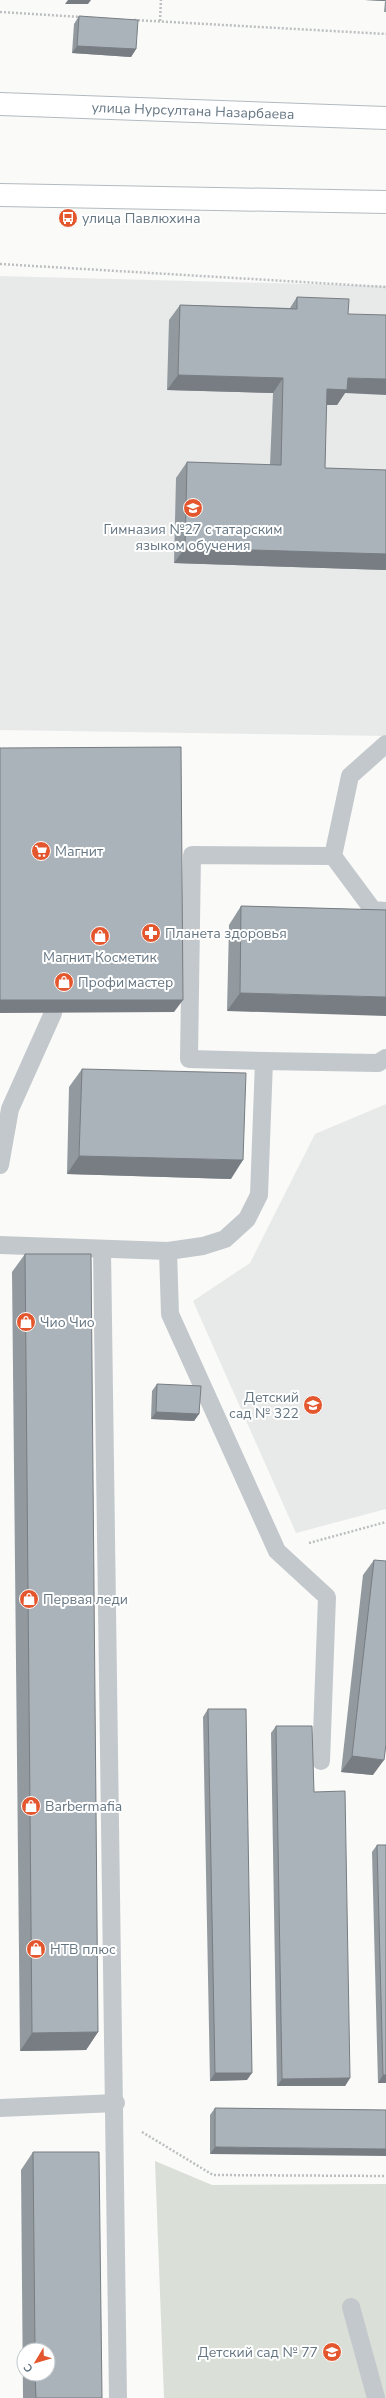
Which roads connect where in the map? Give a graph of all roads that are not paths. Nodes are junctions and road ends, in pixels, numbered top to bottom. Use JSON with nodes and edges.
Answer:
{"nodes":[{"id":1,"x":0,"y":104,"type":"edge"},
{"id":2,"x":386,"y":118,"type":"edge"},
{"id":3,"x":0,"y":195,"type":"edge"},
{"id":4,"x":386,"y":202,"type":"edge"},
{"id":5,"x":386,"y":744,"type":"edge"},
{"id":6,"x":333,"y":856,"type":"junction"},
{"id":7,"x":386,"y":911,"type":"edge"},
{"id":8,"x":53,"y":1013,"type":"edge"},
{"id":9,"x":386,"y":1058,"type":"edge"},
{"id":10,"x":264,"y":1061,"type":"junction"},
{"id":11,"x":0,"y":1165,"type":"edge"},
{"id":12,"x":0,"y":1245,"type":"edge"},
{"id":13,"x":102,"y":1249,"type":"junction"},
{"id":14,"x":168,"y":1252,"type":"junction"},
{"id":15,"x":321,"y":1761,"type":"dead end"},
{"id":16,"x":0,"y":2108,"type":"edge"},
{"id":17,"x":116,"y":2110,"type":"junction"},
{"id":18,"x":351,"y":2307,"type":"dead end"},
{"id":19,"x":118,"y":2398,"type":"edge"},
{"id":20,"x":376,"y":2398,"type":"edge"}],
"edges":[{"from":1,"to":2,"type":"main road","name":"улица Нурсултана Назарбаева"},
{"from":3,"to":4,"type":"main road"},
{"from":5,"to":6,"type":"lane"},
{"from":6,"to":7,"type":"lane"},
{"from":6,"to":10,"type":"lane"},
{"from":8,"to":11,"type":"lane"},
{"from":9,"to":10,"type":"lane"},
{"from":10,"to":14,"type":"lane"},
{"from":12,"to":13,"type":"lane"},
{"from":13,"to":14,"type":"lane"},
{"from":13,"to":17,"type":"lane"},
{"from":14,"to":15,"type":"lane"},
{"from":16,"to":17,"type":"lane"},
{"from":17,"to":19,"type":"lane"},
{"from":18,"to":20,"type":"lane"}]}
